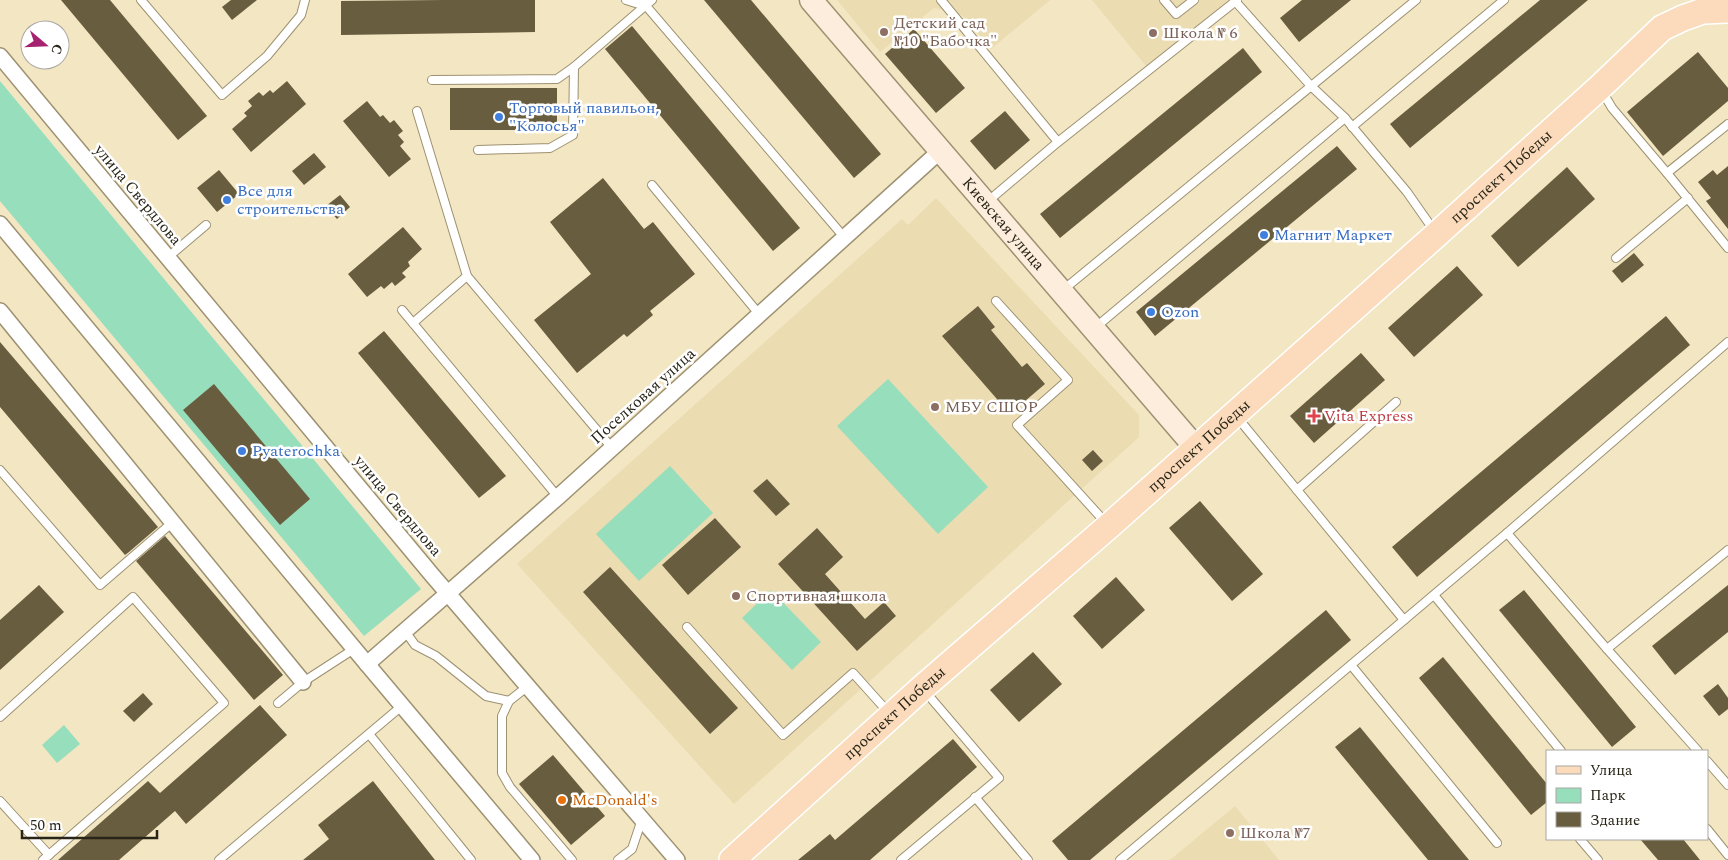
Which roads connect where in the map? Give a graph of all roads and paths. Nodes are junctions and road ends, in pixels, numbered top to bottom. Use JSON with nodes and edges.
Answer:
{"nodes":[{"id":1,"x":141,"y":0,"type":"edge"},
{"id":2,"x":304,"y":0,"type":"edge"},
{"id":3,"x":626,"y":0,"type":"edge"},
{"id":4,"x":652,"y":0,"type":"edge"},
{"id":5,"x":811,"y":0,"type":"edge"},
{"id":6,"x":941,"y":0,"type":"edge"},
{"id":7,"x":1164,"y":0,"type":"edge"},
{"id":8,"x":1194,"y":0,"type":"edge"},
{"id":9,"x":1416,"y":0,"type":"edge"},
{"id":10,"x":1504,"y":0,"type":"edge"},
{"id":11,"x":1677,"y":0,"type":"edge"},
{"id":12,"x":1236,"y":1,"type":"edge"},
{"id":13,"x":643,"y":3,"type":"edge"},
{"id":14,"x":1728,"y":10,"type":"edge"},
{"id":15,"x":1662,"y":28,"type":"junction"},
{"id":16,"x":0,"y":56,"type":"edge"},
{"id":17,"x":574,"y":67,"type":"junction"},
{"id":18,"x":432,"y":80,"type":"dead end"},
{"id":19,"x":1312,"y":86,"type":"junction"},
{"id":20,"x":1599,"y":88,"type":"junction"},
{"id":21,"x":417,"y":111,"type":"dead end"},
{"id":22,"x":1344,"y":118,"type":"junction"},
{"id":23,"x":1728,"y":124,"type":"edge"},
{"id":24,"x":1352,"y":127,"type":"junction"},
{"id":25,"x":1058,"y":142,"type":"junction"},
{"id":26,"x":478,"y":150,"type":"dead end"},
{"id":27,"x":940,"y":151,"type":"junction"},
{"id":28,"x":1667,"y":172,"type":"junction"},
{"id":29,"x":652,"y":184,"type":"dead end"},
{"id":30,"x":1688,"y":198,"type":"junction"},
{"id":31,"x":986,"y":203,"type":"junction"},
{"id":32,"x":0,"y":224,"type":"edge"},
{"id":33,"x":206,"y":225,"type":"dead end"},
{"id":34,"x":1436,"y":235,"type":"junction"},
{"id":35,"x":844,"y":238,"type":"junction"},
{"id":36,"x":1728,"y":248,"type":"edge"},
{"id":37,"x":167,"y":258,"type":"junction"},
{"id":38,"x":1616,"y":258,"type":"dead end"},
{"id":39,"x":467,"y":276,"type":"junction"},
{"id":40,"x":1061,"y":292,"type":"junction"},
{"id":41,"x":996,"y":301,"type":"dead end"},
{"id":42,"x":402,"y":310,"type":"dead end"},
{"id":43,"x":0,"y":311,"type":"edge"},
{"id":44,"x":759,"y":314,"type":"junction"},
{"id":45,"x":412,"y":323,"type":"junction"},
{"id":46,"x":1094,"y":329,"type":"junction"},
{"id":47,"x":1728,"y":342,"type":"edge"},
{"id":48,"x":1396,"y":402,"type":"dead end"},
{"id":49,"x":1234,"y":413,"type":"junction"},
{"id":50,"x":612,"y":448,"type":"junction"},
{"id":51,"x":1196,"y":448,"type":"junction"},
{"id":52,"x":0,"y":470,"type":"edge"},
{"id":53,"x":1297,"y":490,"type":"junction"},
{"id":54,"x":558,"y":497,"type":"junction"},
{"id":55,"x":173,"y":522,"type":"junction"},
{"id":56,"x":1109,"y":526,"type":"junction"},
{"id":57,"x":1507,"y":533,"type":"junction"},
{"id":58,"x":1728,"y":550,"type":"edge"},
{"id":59,"x":448,"y":592,"type":"junction"},
{"id":60,"x":1434,"y":595,"type":"junction"},
{"id":61,"x":1404,"y":620,"type":"junction"},
{"id":62,"x":687,"y":627,"type":"dead end"},
{"id":63,"x":405,"y":631,"type":"junction"},
{"id":64,"x":354,"y":649,"type":"junction"},
{"id":65,"x":1607,"y":649,"type":"junction"},
{"id":66,"x":367,"y":664,"type":"junction"},
{"id":67,"x":1351,"y":665,"type":"junction"},
{"id":68,"x":303,"y":682,"type":"junction"},
{"id":69,"x":528,"y":686,"type":"junction"},
{"id":70,"x":922,"y":688,"type":"junction"},
{"id":71,"x":509,"y":701,"type":"junction"},
{"id":72,"x":278,"y":702,"type":"dead end"},
{"id":73,"x":402,"y":705,"type":"junction"},
{"id":74,"x":891,"y":716,"type":"junction"},
{"id":75,"x":0,"y":717,"type":"edge"},
{"id":76,"x":369,"y":734,"type":"junction"},
{"id":77,"x":1560,"y":750,"type":"edge"},
{"id":78,"x":1697,"y":750,"type":"edge"},
{"id":79,"x":1708,"y":762,"type":"edge"},
{"id":80,"x":1727,"y":781,"type":"edge"},
{"id":81,"x":975,"y":797,"type":"junction"},
{"id":82,"x":0,"y":801,"type":"edge"},
{"id":83,"x":642,"y":819,"type":"junction"},
{"id":84,"x":1708,"y":830,"type":"edge"},
{"id":85,"x":1581,"y":840,"type":"edge"},
{"id":86,"x":1497,"y":843,"type":"dead end"},
{"id":87,"x":1728,"y":855,"type":"edge"},
{"id":88,"x":46,"y":857,"type":"edge"},
{"id":89,"x":219,"y":860,"type":"edge"},
{"id":90,"x":471,"y":860,"type":"edge"},
{"id":91,"x":532,"y":860,"type":"edge"},
{"id":92,"x":572,"y":860,"type":"edge"},
{"id":93,"x":618,"y":860,"type":"edge"},
{"id":94,"x":677,"y":860,"type":"edge"},
{"id":95,"x":732,"y":860,"type":"edge"},
{"id":96,"x":901,"y":860,"type":"edge"},
{"id":97,"x":1028,"y":860,"type":"edge"},
{"id":98,"x":1120,"y":860,"type":"edge"},
{"id":99,"x":1598,"y":860,"type":"edge"}],
"edges":[{"from":1,"to":2,"type":"lane"},
{"from":3,"to":13,"type":"lane"},
{"from":4,"to":13,"type":"lane"},
{"from":5,"to":27,"type":"main road","name":"Киевская улица"},
{"from":6,"to":25,"type":"lane"},
{"from":7,"to":8,"type":"lane"},
{"from":9,"to":19,"type":"lane"},
{"from":10,"to":24,"type":"lane"},
{"from":11,"to":15,"type":"main road","name":"проспект Победы"},
{"from":12,"to":19,"type":"lane"},
{"from":12,"to":25,"type":"lane"},
{"from":13,"to":17,"type":"lane"},
{"from":13,"to":35,"type":"lane"},
{"from":14,"to":15,"type":"main road","name":"проспект Победы"},
{"from":15,"to":20,"type":"main road","name":"проспект Победы"},
{"from":16,"to":37,"type":"street","name":"улица Свердлова"},
{"from":17,"to":18,"type":"lane"},
{"from":17,"to":26,"type":"lane"},
{"from":19,"to":22,"type":"lane"},
{"from":19,"to":40,"type":"lane"},
{"from":20,"to":28,"type":"lane"},
{"from":20,"to":34,"type":"main road","name":"проспект Победы"},
{"from":21,"to":39,"type":"lane"},
{"from":22,"to":24,"type":"lane"},
{"from":22,"to":46,"type":"lane"},
{"from":23,"to":28,"type":"lane"},
{"from":24,"to":34,"type":"lane"},
{"from":25,"to":31,"type":"lane"},
{"from":27,"to":31,"type":"main road","name":"Киевская улица"},
{"from":27,"to":35,"type":"street","name":"Поселковая улица"},
{"from":28,"to":30,"type":"lane"},
{"from":29,"to":44,"type":"lane"},
{"from":30,"to":36,"type":"lane"},
{"from":30,"to":38,"type":"lane"},
{"from":31,"to":40,"type":"main road","name":"Киевская улица"},
{"from":32,"to":64,"type":"street"},
{"from":33,"to":37,"type":"lane"},
{"from":34,"to":49,"type":"main road","name":"проспект Победы"},
{"from":35,"to":44,"type":"street","name":"Поселковая улица"},
{"from":37,"to":59,"type":"street","name":"улица Свердлова"},
{"from":39,"to":45,"type":"lane"},
{"from":39,"to":50,"type":"lane"},
{"from":40,"to":46,"type":"main road","name":"Киевская улица"},
{"from":41,"to":56,"type":"lane"},
{"from":42,"to":45,"type":"lane"},
{"from":43,"to":55,"type":"street"},
{"from":44,"to":50,"type":"street","name":"Поселковая улица"},
{"from":45,"to":54,"type":"lane"},
{"from":46,"to":51,"type":"main road","name":"Киевская улица"},
{"from":47,"to":57,"type":"lane"},
{"from":48,"to":53,"type":"lane"},
{"from":49,"to":51,"type":"main road","name":"проспект Победы"},
{"from":49,"to":53,"type":"lane"},
{"from":50,"to":54,"type":"street","name":"Поселковая улица"},
{"from":51,"to":56,"type":"main road","name":"проспект Победы"},
{"from":52,"to":55,"type":"lane"},
{"from":53,"to":61,"type":"lane"},
{"from":54,"to":59,"type":"street","name":"Поселковая улица"},
{"from":55,"to":68,"type":"street"},
{"from":56,"to":70,"type":"main road","name":"проспект Победы"},
{"from":57,"to":60,"type":"lane"},
{"from":57,"to":65,"type":"lane"},
{"from":58,"to":65,"type":"lane"},
{"from":59,"to":63,"type":"street","name":"Поселковая улица"},
{"from":59,"to":69,"type":"street","name":"улица Свердлова"},
{"from":60,"to":61,"type":"lane"},
{"from":60,"to":77,"type":"lane"},
{"from":61,"to":67,"type":"lane"},
{"from":62,"to":74,"type":"lane"},
{"from":63,"to":66,"type":"street","name":"Поселковая улица"},
{"from":63,"to":71,"type":"lane"},
{"from":64,"to":66,"type":"street"},
{"from":64,"to":68,"type":"lane"},
{"from":65,"to":78,"type":"lane"},
{"from":66,"to":73,"type":"street"},
{"from":67,"to":86,"type":"lane"},
{"from":67,"to":98,"type":"lane"},
{"from":68,"to":72,"type":"lane"},
{"from":69,"to":71,"type":"lane"},
{"from":69,"to":83,"type":"street","name":"улица Свердлова"},
{"from":70,"to":74,"type":"main road","name":"проспект Победы"},
{"from":70,"to":81,"type":"lane"},
{"from":71,"to":92,"type":"lane"},
{"from":73,"to":76,"type":"lane"},
{"from":73,"to":91,"type":"street"},
{"from":74,"to":95,"type":"main road","name":"проспект Победы"},
{"from":75,"to":88,"type":"lane"},
{"from":76,"to":89,"type":"lane"},
{"from":76,"to":90,"type":"lane"},
{"from":79,"to":80,"type":"lane"},
{"from":81,"to":96,"type":"lane"},
{"from":81,"to":97,"type":"lane"},
{"from":82,"to":88,"type":"lane"},
{"from":83,"to":93,"type":"lane"},
{"from":83,"to":94,"type":"street","name":"улица Свердлова"},
{"from":84,"to":87,"type":"lane"},
{"from":85,"to":99,"type":"lane"}]}
